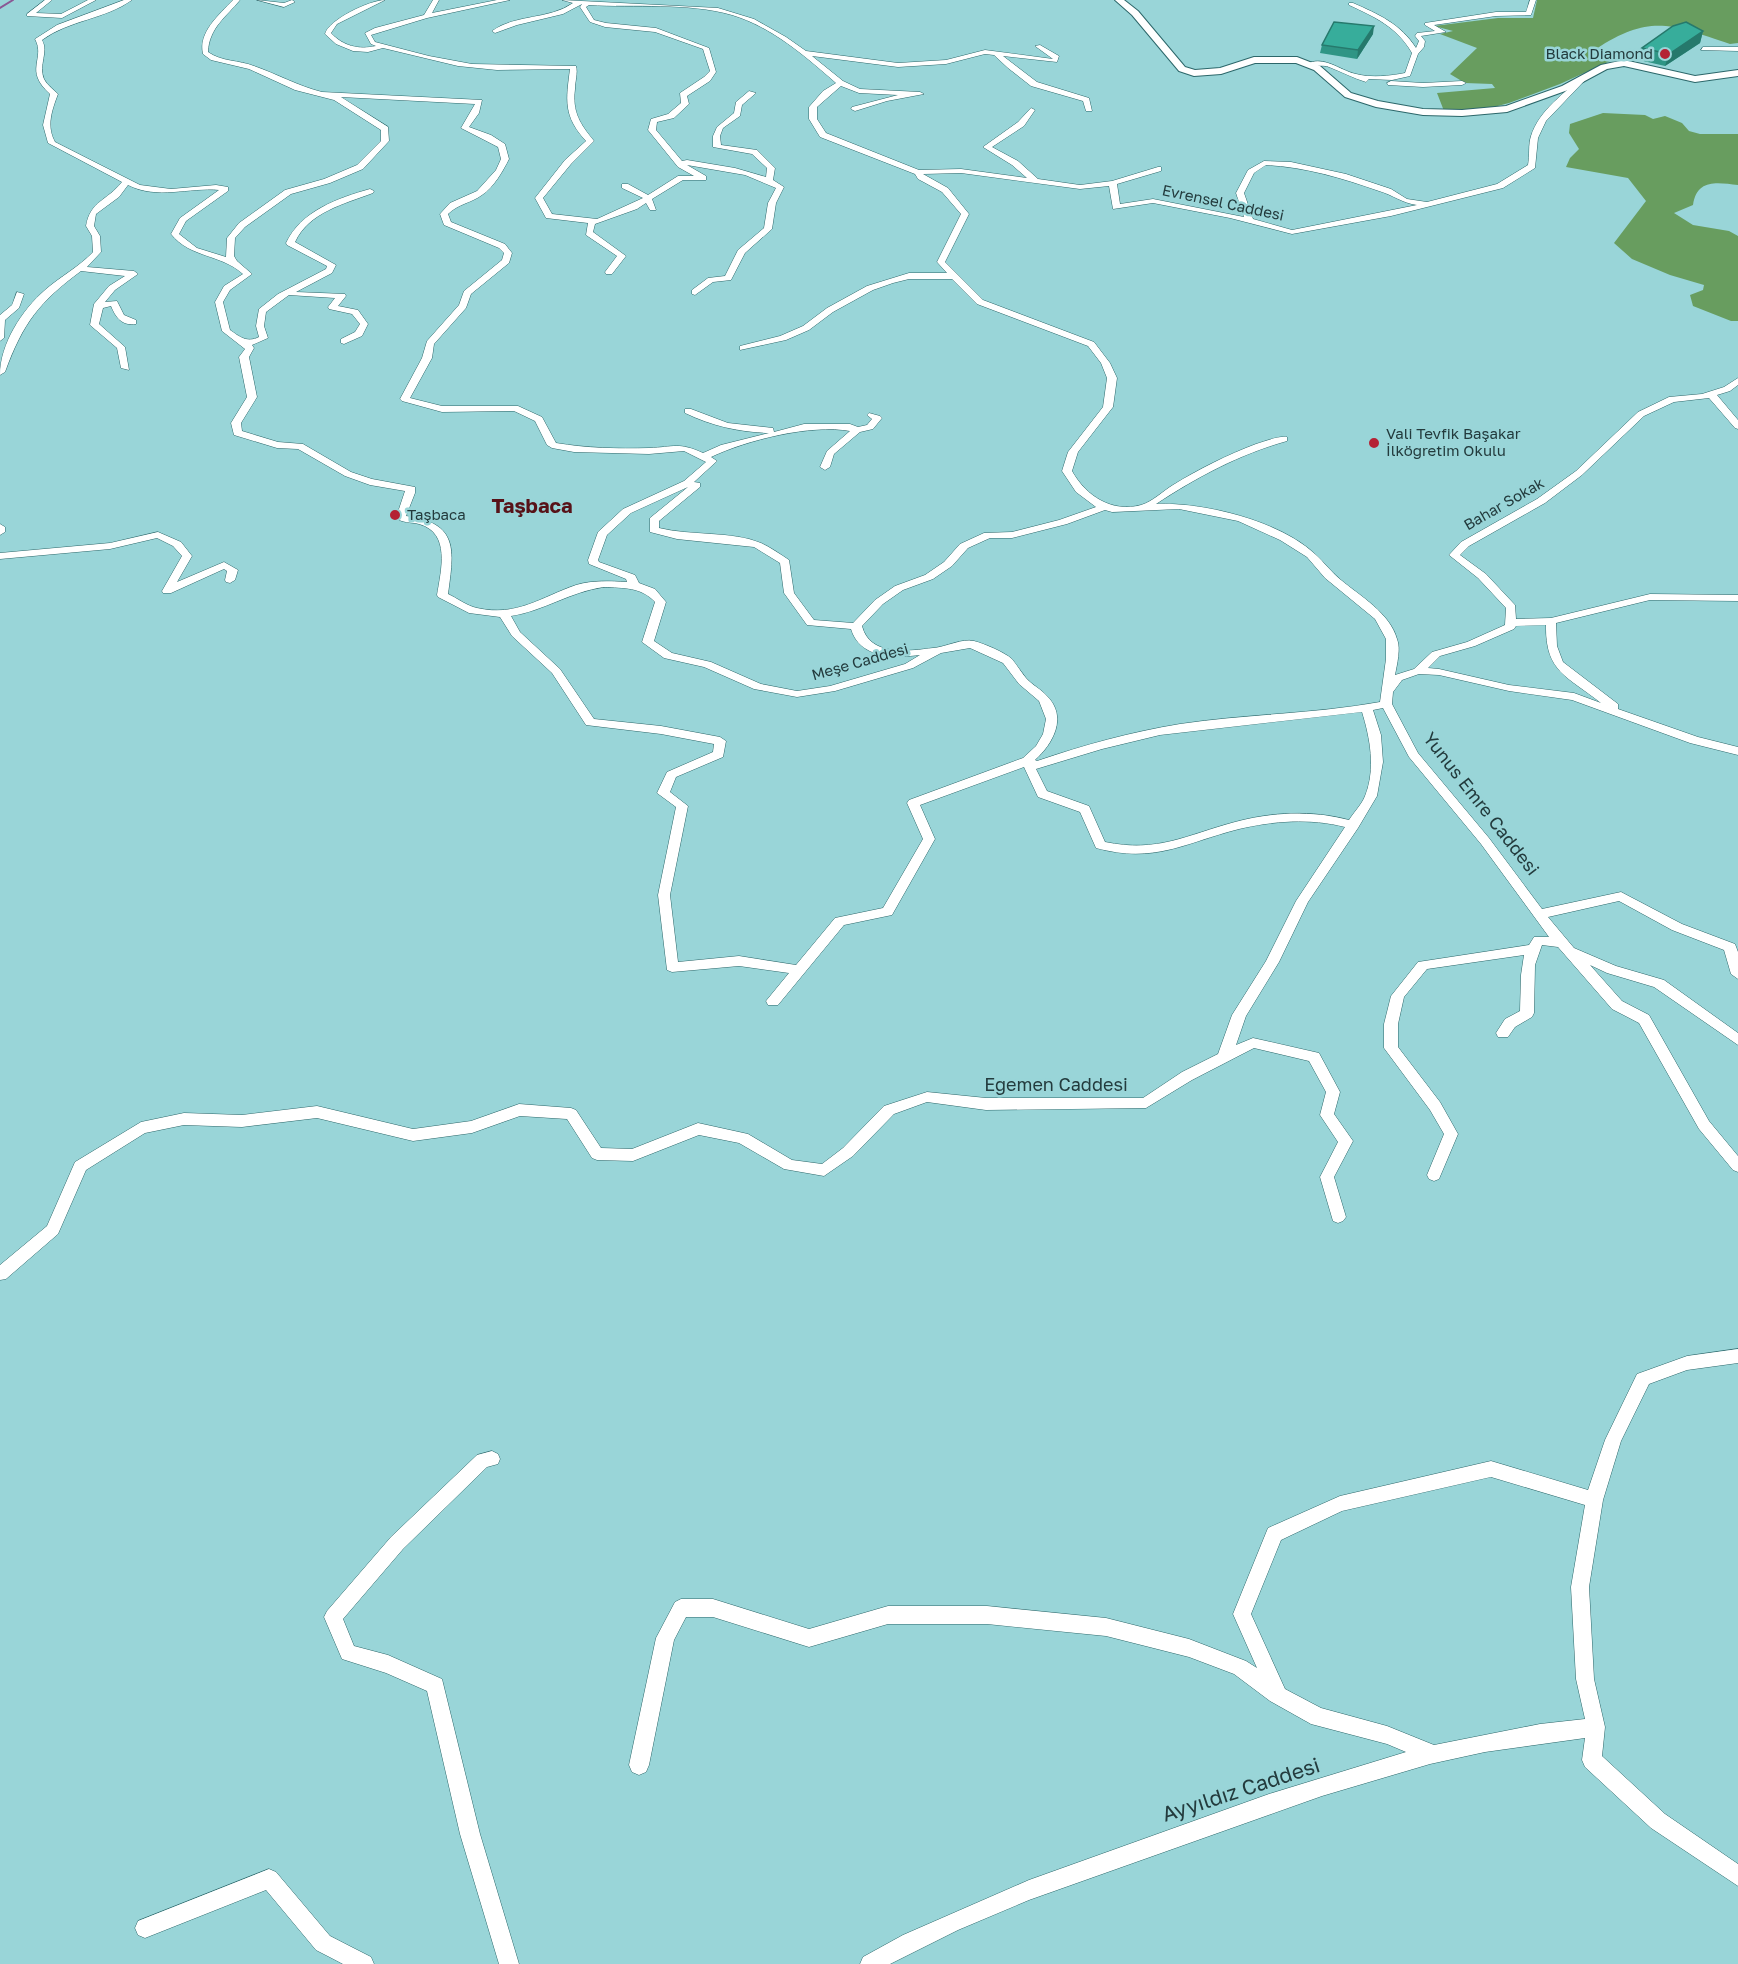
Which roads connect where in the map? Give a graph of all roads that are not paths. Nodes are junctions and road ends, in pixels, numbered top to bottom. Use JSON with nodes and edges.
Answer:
{"nodes":[{"id":1,"x":49,"y":0,"type":"edge"},
{"id":2,"x":93,"y":0,"type":"edge"},
{"id":3,"x":129,"y":0,"type":"edge"},
{"id":4,"x":248,"y":0,"type":"edge"},
{"id":5,"x":260,"y":0,"type":"edge"},
{"id":6,"x":382,"y":0,"type":"edge"},
{"id":7,"x":436,"y":0,"type":"edge"},
{"id":8,"x":507,"y":0,"type":"edge"},
{"id":9,"x":566,"y":0,"type":"edge"},
{"id":10,"x":1119,"y":0,"type":"edge"},
{"id":11,"x":1533,"y":0,"type":"edge"},
{"id":12,"x":236,"y":1,"type":"edge"},
{"id":13,"x":292,"y":2,"type":"dead end"},
{"id":14,"x":583,"y":3,"type":"junction"},
{"id":15,"x":1351,"y":4,"type":"dead end"},
{"id":16,"x":427,"y":16,"type":"junction"},
{"id":17,"x":495,"y":31,"type":"dead end"},
{"id":18,"x":384,"y":46,"type":"junction"},
{"id":19,"x":1038,"y":46,"type":"dead end"},
{"id":20,"x":1703,"y":49,"type":"edge"},
{"id":21,"x":1738,"y":50,"type":"edge"},
{"id":22,"x":806,"y":53,"type":"junction"},
{"id":23,"x":996,"y":53,"type":"junction"},
{"id":24,"x":1415,"y":53,"type":"junction"},
{"id":25,"x":1309,"y":64,"type":"junction"},
{"id":26,"x":1738,"y":73,"type":"edge"},
{"id":27,"x":1586,"y":76,"type":"junction"},
{"id":28,"x":1357,"y":77,"type":"junction"},
{"id":29,"x":840,"y":83,"type":"junction"},
{"id":30,"x":1462,"y":83,"type":"dead end"},
{"id":31,"x":752,"y":93,"type":"dead end"},
{"id":32,"x":320,"y":94,"type":"junction"},
{"id":33,"x":855,"y":109,"type":"dead end"},
{"id":34,"x":1089,"y":109,"type":"dead end"},
{"id":35,"x":1031,"y":110,"type":"dead end"},
{"id":36,"x":681,"y":165,"type":"junction"},
{"id":37,"x":1158,"y":169,"type":"dead end"},
{"id":38,"x":918,"y":172,"type":"junction"},
{"id":39,"x":128,"y":180,"type":"junction"},
{"id":40,"x":769,"y":180,"type":"junction"},
{"id":41,"x":1038,"y":183,"type":"junction"},
{"id":42,"x":1113,"y":183,"type":"junction"},
{"id":43,"x":625,"y":186,"type":"dead end"},
{"id":44,"x":370,"y":191,"type":"dead end"},
{"id":45,"x":648,"y":198,"type":"junction"},
{"id":46,"x":1428,"y":204,"type":"junction"},
{"id":47,"x":653,"y":208,"type":"dead end"},
{"id":48,"x":592,"y":222,"type":"junction"},
{"id":49,"x":1250,"y":222,"type":"junction"},
{"id":50,"x":232,"y":262,"type":"junction"},
{"id":51,"x":83,"y":269,"type":"junction"},
{"id":52,"x":609,"y":272,"type":"dead end"},
{"id":53,"x":956,"y":276,"type":"junction"},
{"id":54,"x":695,"y":292,"type":"dead end"},
{"id":55,"x":20,"y":294,"type":"dead end"},
{"id":56,"x":281,"y":296,"type":"junction"},
{"id":57,"x":97,"y":306,"type":"junction"},
{"id":58,"x":134,"y":322,"type":"dead end"},
{"id":59,"x":0,"y":339,"type":"edge"},
{"id":60,"x":240,"y":341,"type":"junction"},
{"id":61,"x":344,"y":341,"type":"dead end"},
{"id":62,"x":133,"y":343,"type":"dead end"},
{"id":63,"x":9,"y":346,"type":"junction"},
{"id":64,"x":743,"y":348,"type":"dead end"},
{"id":65,"x":124,"y":352,"type":"junction"},
{"id":66,"x":126,"y":368,"type":"dead end"},
{"id":67,"x":0,"y":372,"type":"edge"},
{"id":68,"x":1738,"y":381,"type":"edge"},
{"id":69,"x":1711,"y":394,"type":"junction"},
{"id":70,"x":688,"y":411,"type":"dead end"},
{"id":71,"x":872,"y":415,"type":"dead end"},
{"id":72,"x":1738,"y":426,"type":"edge"},
{"id":73,"x":793,"y":430,"type":"junction"},
{"id":74,"x":857,"y":430,"type":"junction"},
{"id":75,"x":1284,"y":439,"type":"dead end"},
{"id":76,"x":709,"y":458,"type":"junction"},
{"id":77,"x":825,"y":467,"type":"dead end"},
{"id":78,"x":1104,"y":507,"type":"junction"},
{"id":79,"x":1143,"y":508,"type":"junction"},
{"id":80,"x":0,"y":527,"type":"edge"},
{"id":81,"x":0,"y":532,"type":"edge"},
{"id":82,"x":0,"y":556,"type":"edge"},
{"id":83,"x":230,"y":580,"type":"dead end"},
{"id":84,"x":634,"y":585,"type":"junction"},
{"id":85,"x":1738,"y":598,"type":"edge"},
{"id":86,"x":504,"y":614,"type":"junction"},
{"id":87,"x":1551,"y":621,"type":"junction"},
{"id":88,"x":1510,"y":623,"type":"junction"},
{"id":89,"x":856,"y":626,"type":"junction"},
{"id":90,"x":938,"y":650,"type":"junction"},
{"id":91,"x":1418,"y":671,"type":"junction"},
{"id":92,"x":1387,"y":691,"type":"junction"},
{"id":93,"x":1386,"y":704,"type":"junction"},
{"id":94,"x":1367,"y":708,"type":"junction"},
{"id":95,"x":1623,"y":713,"type":"junction"},
{"id":96,"x":1738,"y":751,"type":"edge"},
{"id":97,"x":1027,"y":761,"type":"junction"},
{"id":98,"x":1354,"y":825,"type":"junction"},
{"id":99,"x":1540,"y":914,"type":"junction"},
{"id":100,"x":1565,"y":946,"type":"junction"},
{"id":101,"x":1531,"y":949,"type":"junction"},
{"id":102,"x":800,"y":970,"type":"junction"},
{"id":103,"x":1738,"y":974,"type":"edge"},
{"id":104,"x":773,"y":1001,"type":"dead end"},
{"id":105,"x":1503,"y":1033,"type":"dead end"},
{"id":106,"x":1738,"y":1040,"type":"edge"},
{"id":107,"x":1223,"y":1058,"type":"junction"},
{"id":108,"x":1738,"y":1166,"type":"edge"},
{"id":109,"x":1434,"y":1175,"type":"dead end"},
{"id":110,"x":1338,"y":1217,"type":"dead end"},
{"id":111,"x":0,"y":1274,"type":"edge"},
{"id":112,"x":1738,"y":1356,"type":"edge"},
{"id":113,"x":492,"y":1459,"type":"dead end"},
{"id":114,"x":1594,"y":1500,"type":"junction"},
{"id":115,"x":1277,"y":1695,"type":"junction"},
{"id":116,"x":1596,"y":1727,"type":"junction"},
{"id":117,"x":1431,"y":1753,"type":"junction"},
{"id":118,"x":639,"y":1765,"type":"dead end"},
{"id":119,"x":1738,"y":1876,"type":"edge"},
{"id":120,"x":145,"y":1928,"type":"dead end"},
{"id":121,"x":364,"y":1964,"type":"edge"},
{"id":122,"x":508,"y":1964,"type":"edge"},
{"id":123,"x":870,"y":1964,"type":"edge"}],
"edges":[{"from":1,"to":2,"type":"street"},
{"from":3,"to":39,"type":"street"},
{"from":4,"to":12,"type":"street"},
{"from":5,"to":13,"type":"street"},
{"from":6,"to":18,"type":"street"},
{"from":7,"to":16,"type":"street"},
{"from":8,"to":16,"type":"street"},
{"from":9,"to":14,"type":"street"},
{"from":10,"to":25,"type":"street"},
{"from":11,"to":24,"type":"street"},
{"from":12,"to":32,"type":"street"},
{"from":14,"to":17,"type":"street"},
{"from":14,"to":22,"type":"street"},
{"from":14,"to":36,"type":"street"},
{"from":15,"to":24,"type":"street"},
{"from":16,"to":18,"type":"street"},
{"from":18,"to":48,"type":"street"},
{"from":19,"to":23,"type":"street"},
{"from":20,"to":21,"type":"street"},
{"from":22,"to":23,"type":"street"},
{"from":22,"to":29,"type":"street"},
{"from":23,"to":34,"type":"street"},
{"from":24,"to":28,"type":"street"},
{"from":25,"to":27,"type":"street"},
{"from":25,"to":28,"type":"street"},
{"from":26,"to":27,"type":"street"},
{"from":27,"to":46,"type":"street","name":"Evrensel Caddesi"},
{"from":28,"to":30,"type":"street"},
{"from":29,"to":33,"type":"street"},
{"from":29,"to":38,"type":"street"},
{"from":31,"to":40,"type":"street"},
{"from":32,"to":50,"type":"street"},
{"from":32,"to":76,"type":"street"},
{"from":35,"to":41,"type":"street"},
{"from":36,"to":40,"type":"street"},
{"from":36,"to":45,"type":"street"},
{"from":37,"to":42,"type":"street"},
{"from":38,"to":41,"type":"street"},
{"from":38,"to":53,"type":"street"},
{"from":39,"to":50,"type":"street"},
{"from":39,"to":51,"type":"street"},
{"from":40,"to":54,"type":"street"},
{"from":41,"to":42,"type":"street"},
{"from":42,"to":49,"type":"street","name":"Evrensel Caddesi"},
{"from":43,"to":45,"type":"street"},
{"from":44,"to":56,"type":"street"},
{"from":45,"to":47,"type":"street"},
{"from":45,"to":48,"type":"street"},
{"from":46,"to":49,"type":"street","name":"Evrensel Caddesi"},
{"from":46,"to":49,"type":"street"},
{"from":48,"to":52,"type":"street"},
{"from":50,"to":60,"type":"street"},
{"from":51,"to":57,"type":"street"},
{"from":51,"to":63,"type":"street"},
{"from":53,"to":64,"type":"street"},
{"from":53,"to":78,"type":"street"},
{"from":55,"to":59,"type":"street"},
{"from":56,"to":60,"type":"street"},
{"from":56,"to":61,"type":"street"},
{"from":57,"to":58,"type":"street"},
{"from":57,"to":65,"type":"street"},
{"from":59,"to":63,"type":"street"},
{"from":60,"to":86,"type":"street"},
{"from":62,"to":65,"type":"street"},
{"from":63,"to":67,"type":"street"},
{"from":65,"to":66,"type":"street"},
{"from":68,"to":69,"type":"street","name":"Bahar Sokak"},
{"from":69,"to":72,"type":"street"},
{"from":69,"to":88,"type":"street","name":"Bahar Sokak"},
{"from":70,"to":73,"type":"street"},
{"from":71,"to":74,"type":"street"},
{"from":73,"to":74,"type":"street"},
{"from":73,"to":76,"type":"street"},
{"from":74,"to":77,"type":"street"},
{"from":75,"to":79,"type":"street"},
{"from":76,"to":84,"type":"street"},
{"from":76,"to":89,"type":"street"},
{"from":78,"to":79,"type":"street"},
{"from":78,"to":89,"type":"street"},
{"from":79,"to":92,"type":"street"},
{"from":80,"to":81,"type":"street"},
{"from":82,"to":83,"type":"street"},
{"from":84,"to":86,"type":"street"},
{"from":84,"to":90,"type":"street","name":"Meşe Caddesi"},
{"from":85,"to":87,"type":"street"},
{"from":86,"to":102,"type":"street"},
{"from":87,"to":88,"type":"street"},
{"from":87,"to":95,"type":"street"},
{"from":88,"to":91,"type":"street"},
{"from":89,"to":90,"type":"street"},
{"from":90,"to":97,"type":"street","name":"Meşe Caddesi"},
{"from":91,"to":92,"type":"street"},
{"from":91,"to":95,"type":"street"},
{"from":92,"to":93,"type":"street"},
{"from":93,"to":94,"type":"street"},
{"from":93,"to":99,"type":"street","name":"Yunus Emre Caddesi"},
{"from":94,"to":97,"type":"street"},
{"from":94,"to":98,"type":"street"},
{"from":95,"to":96,"type":"street"},
{"from":97,"to":98,"type":"street"},
{"from":97,"to":102,"type":"street"},
{"from":98,"to":107,"type":"street"},
{"from":99,"to":100,"type":"street","name":"Yunus Emre Caddesi"},
{"from":99,"to":103,"type":"street"},
{"from":100,"to":101,"type":"street"},
{"from":100,"to":106,"type":"street"},
{"from":100,"to":108,"type":"street","name":"Yunus Emre Caddesi"},
{"from":101,"to":105,"type":"street"},
{"from":101,"to":109,"type":"street"},
{"from":102,"to":104,"type":"street"},
{"from":107,"to":110,"type":"street"},
{"from":107,"to":111,"type":"street","name":"Egemen Caddesi"},
{"from":112,"to":114,"type":"street"},
{"from":113,"to":122,"type":"street"},
{"from":114,"to":115,"type":"street"},
{"from":114,"to":116,"type":"street"},
{"from":115,"to":117,"type":"street"},
{"from":115,"to":118,"type":"street"},
{"from":116,"to":117,"type":"street","name":"Ayyıldız Caddesi"},
{"from":116,"to":119,"type":"street"},
{"from":117,"to":123,"type":"street","name":"Ayyıldız Caddesi"},
{"from":120,"to":121,"type":"street"}]}
